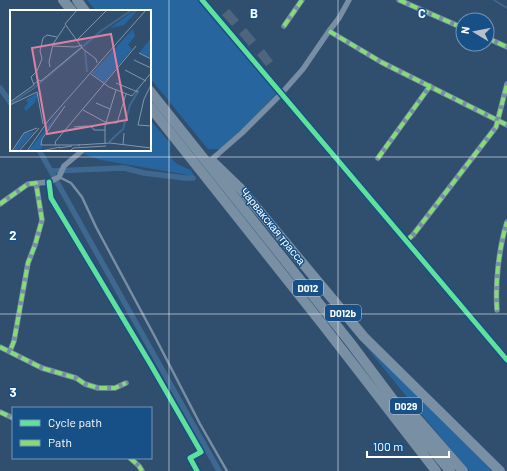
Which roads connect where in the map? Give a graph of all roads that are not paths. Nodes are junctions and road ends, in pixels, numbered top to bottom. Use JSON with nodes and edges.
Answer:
{"nodes":[{"id":1,"x":63,"y":0,"type":"edge"},
{"id":2,"x":77,"y":0,"type":"edge"},
{"id":3,"x":202,"y":0,"type":"edge"},
{"id":4,"x":302,"y":0,"type":"edge"},
{"id":5,"x":349,"y":0,"type":"edge"},
{"id":6,"x":399,"y":0,"type":"edge"},
{"id":7,"x":71,"y":10,"type":"edge"},
{"id":8,"x":84,"y":10,"type":"edge"},
{"id":9,"x":455,"y":24,"type":"edge"},
{"id":10,"x":284,"y":26,"type":"dead end"},
{"id":11,"x":328,"y":31,"type":"junction"},
{"id":12,"x":495,"y":42,"type":"edge"},
{"id":13,"x":507,"y":47,"type":"edge"},
{"id":14,"x":507,"y":84,"type":"edge"},
{"id":15,"x":430,"y":86,"type":"junction"},
{"id":16,"x":151,"y":92,"type":"edge"},
{"id":17,"x":281,"y":94,"type":"junction"},
{"id":18,"x":152,"y":111,"type":"edge"},
{"id":19,"x":498,"y":121,"type":"junction"},
{"id":20,"x":507,"y":125,"type":"edge"},
{"id":21,"x":195,"y":147,"type":"junction"},
{"id":22,"x":83,"y":151,"type":"edge"},
{"id":23,"x":378,"y":158,"type":"dead end"},
{"id":24,"x":211,"y":160,"type":"junction"},
{"id":25,"x":59,"y":177,"type":"junction"},
{"id":26,"x":49,"y":182,"type":"junction"},
{"id":27,"x":36,"y":183,"type":"junction"},
{"id":28,"x":0,"y":204,"type":"edge"},
{"id":29,"x":507,"y":222,"type":"edge"},
{"id":30,"x":406,"y":241,"type":"junction"},
{"id":31,"x":497,"y":310,"type":"dead end"},
{"id":32,"x":349,"y":341,"type":"junction"},
{"id":33,"x":0,"y":347,"type":"edge"},
{"id":34,"x":10,"y":351,"type":"junction"},
{"id":35,"x":507,"y":360,"type":"edge"},
{"id":36,"x":126,"y":383,"type":"dead end"},
{"id":37,"x":0,"y":412,"type":"edge"},
{"id":38,"x":12,"y":418,"type":"edge"},
{"id":39,"x":131,"y":459,"type":"edge"},
{"id":40,"x":142,"y":471,"type":"edge"},
{"id":41,"x":197,"y":471,"type":"edge"},
{"id":42,"x":227,"y":471,"type":"edge"},
{"id":43,"x":436,"y":471,"type":"edge"},
{"id":44,"x":450,"y":471,"type":"edge"},
{"id":45,"x":463,"y":471,"type":"edge"},
{"id":46,"x":500,"y":471,"type":"edge"}],
"edges":[{"from":1,"to":7,"type":"highway"},
{"from":2,"to":8,"type":"highway"},
{"from":3,"to":17,"type":"street"},
{"from":4,"to":10,"type":"street"},
{"from":5,"to":11,"type":"street"},
{"from":6,"to":9,"type":"street"},
{"from":11,"to":15,"type":"street"},
{"from":11,"to":17,"type":"street"},
{"from":12,"to":13,"type":"street"},
{"from":14,"to":19,"type":"street"},
{"from":15,"to":19,"type":"street"},
{"from":15,"to":23,"type":"street"},
{"from":16,"to":21,"type":"highway","name":"Чарвакская трасса","number":"D012"},
{"from":17,"to":24,"type":"street"},
{"from":17,"to":30,"type":"street"},
{"from":18,"to":43,"type":"highway","name":"Чарвакская трасса","number":"D012"},
{"from":19,"to":20,"type":"street"},
{"from":19,"to":30,"type":"street"},
{"from":21,"to":24,"type":"highway","number":"D012b"},
{"from":21,"to":32,"type":"highway","name":"Чарвакская трасса","number":"D012"},
{"from":22,"to":25,"type":"street"},
{"from":24,"to":46,"type":"highway","number":"D012b"},
{"from":25,"to":26,"type":"street"},
{"from":25,"to":42,"type":"lane"},
{"from":26,"to":27,"type":"street"},
{"from":26,"to":41,"type":"street"},
{"from":27,"to":28,"type":"street"},
{"from":27,"to":34,"type":"street"},
{"from":29,"to":31,"type":"street"},
{"from":30,"to":35,"type":"street"},
{"from":32,"to":44,"type":"highway","name":"Чарвакская трасса","number":"D012"},
{"from":32,"to":45,"type":"highway","number":"D029"},
{"from":33,"to":34,"type":"street"},
{"from":34,"to":36,"type":"street"},
{"from":37,"to":38,"type":"street"},
{"from":39,"to":40,"type":"street"}]}
